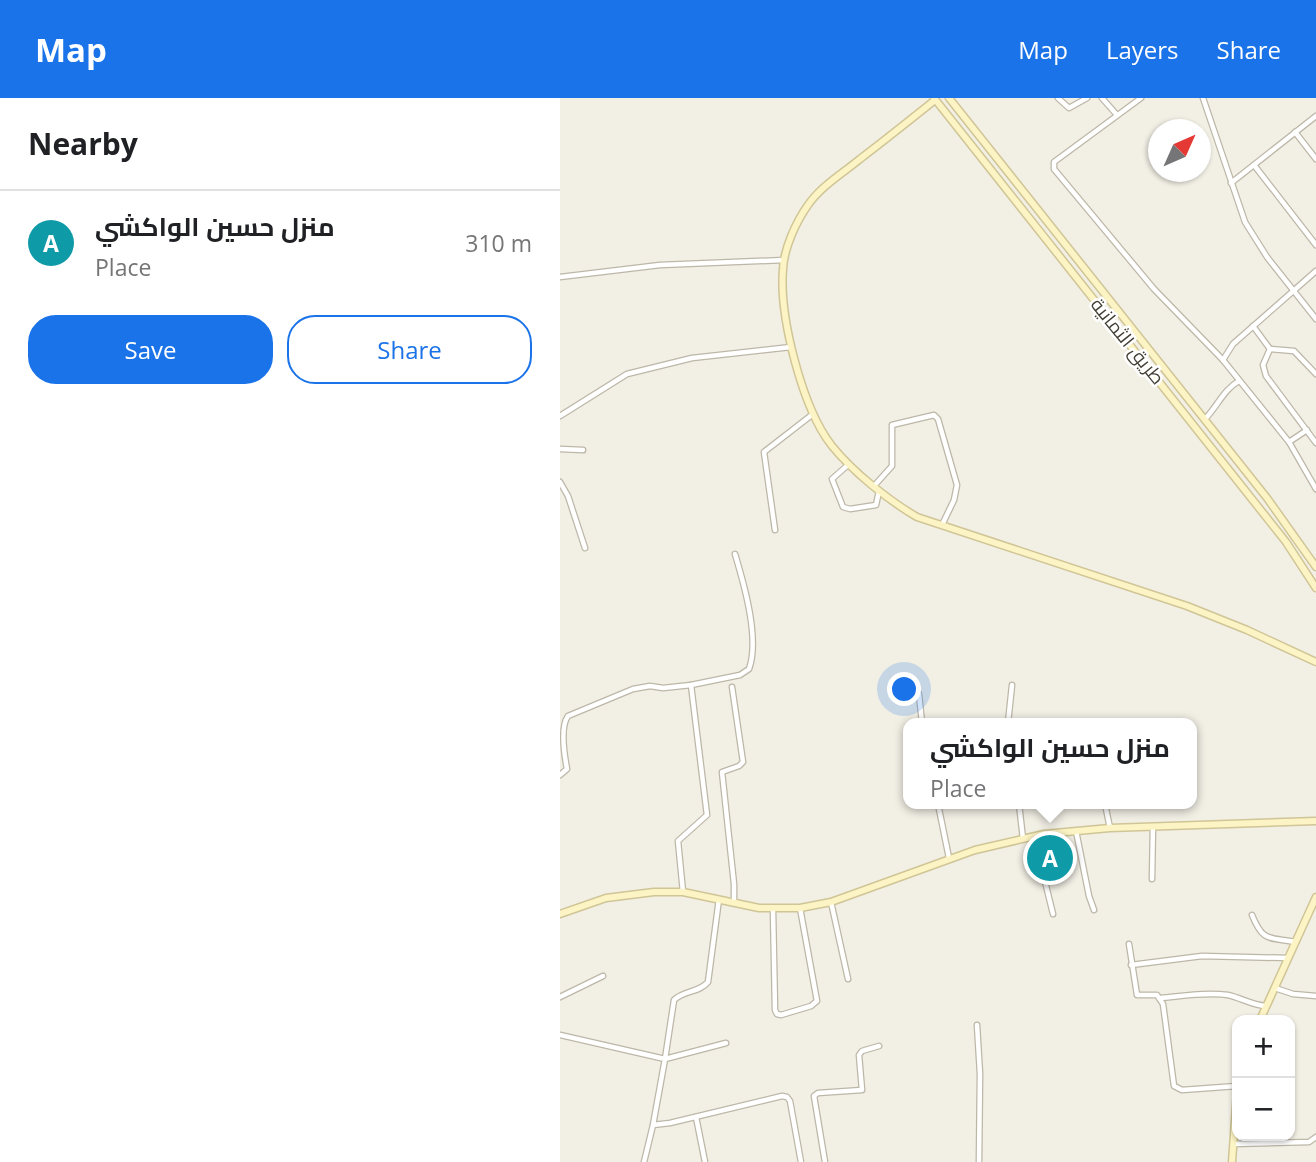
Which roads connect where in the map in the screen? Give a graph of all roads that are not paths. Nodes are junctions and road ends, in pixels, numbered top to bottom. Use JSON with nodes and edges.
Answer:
{"nodes":[{"id":1,"x":949,"y":98,"type":"edge"},
{"id":2,"x":1058,"y":98,"type":"edge"},
{"id":3,"x":1087,"y":98,"type":"edge"},
{"id":4,"x":1102,"y":98,"type":"edge"},
{"id":5,"x":1141,"y":98,"type":"edge"},
{"id":6,"x":1203,"y":98,"type":"edge"},
{"id":7,"x":934,"y":99,"type":"edge"},
{"id":8,"x":1116,"y":115,"type":"junction"},
{"id":9,"x":1316,"y":116,"type":"edge"},
{"id":10,"x":1296,"y":132,"type":"junction"},
{"id":11,"x":1316,"y":159,"type":"edge"},
{"id":12,"x":1254,"y":165,"type":"junction"},
{"id":13,"x":1231,"y":183,"type":"junction"},
{"id":14,"x":1316,"y":245,"type":"edge"},
{"id":15,"x":784,"y":260,"type":"junction"},
{"id":16,"x":1316,"y":271,"type":"edge"},
{"id":17,"x":560,"y":277,"type":"edge"},
{"id":18,"x":1294,"y":289,"type":"junction"},
{"id":19,"x":1316,"y":318,"type":"edge"},
{"id":20,"x":1253,"y":326,"type":"junction"},
{"id":21,"x":792,"y":347,"type":"junction"},
{"id":22,"x":1270,"y":349,"type":"junction"},
{"id":23,"x":1223,"y":360,"type":"junction"},
{"id":24,"x":1316,"y":374,"type":"edge"},
{"id":25,"x":1239,"y":381,"type":"junction"},
{"id":26,"x":813,"y":414,"type":"junction"},
{"id":27,"x":560,"y":415,"type":"edge"},
{"id":28,"x":1205,"y":419,"type":"junction"},
{"id":29,"x":1307,"y":430,"type":"junction"},
{"id":30,"x":1289,"y":442,"type":"junction"},
{"id":31,"x":1316,"y":443,"type":"edge"},
{"id":32,"x":560,"y":449,"type":"edge"},
{"id":33,"x":583,"y":450,"type":"dead end"},
{"id":34,"x":849,"y":463,"type":"junction"},
{"id":35,"x":560,"y":482,"type":"edge"},
{"id":36,"x":877,"y":488,"type":"junction"},
{"id":37,"x":1316,"y":489,"type":"edge"},
{"id":38,"x":942,"y":526,"type":"junction"},
{"id":39,"x":775,"y":530,"type":"dead end"},
{"id":40,"x":585,"y":548,"type":"dead end"},
{"id":41,"x":736,"y":554,"type":"dead end"},
{"id":42,"x":1316,"y":567,"type":"edge"},
{"id":43,"x":1316,"y":588,"type":"edge"},
{"id":44,"x":1316,"y":662,"type":"edge"},
{"id":45,"x":691,"y":685,"type":"junction"},
{"id":46,"x":1012,"y":685,"type":"dead end"},
{"id":47,"x":732,"y":687,"type":"dead end"},
{"id":48,"x":919,"y":694,"type":"dead end"},
{"id":49,"x":921,"y":718,"type":"edge"},
{"id":50,"x":1009,"y":718,"type":"edge"},
{"id":51,"x":560,"y":775,"type":"edge"},
{"id":52,"x":940,"y":809,"type":"edge"},
{"id":53,"x":1019,"y":809,"type":"edge"},
{"id":54,"x":1106,"y":809,"type":"edge"},
{"id":55,"x":1316,"y":821,"type":"edge"},
{"id":56,"x":1153,"y":826,"type":"junction"},
{"id":57,"x":1110,"y":828,"type":"junction"},
{"id":58,"x":1076,"y":831,"type":"junction"},
{"id":59,"x":1034,"y":836,"type":"junction"},
{"id":60,"x":1023,"y":839,"type":"junction"},
{"id":61,"x":949,"y":858,"type":"junction"},
{"id":62,"x":1153,"y":879,"type":"dead end"},
{"id":63,"x":683,"y":892,"type":"junction"},
{"id":64,"x":1316,"y":897,"type":"edge"},
{"id":65,"x":719,"y":900,"type":"junction"},
{"id":66,"x":831,"y":902,"type":"junction"},
{"id":67,"x":734,"y":903,"type":"junction"},
{"id":68,"x":800,"y":908,"type":"junction"},
{"id":69,"x":774,"y":910,"type":"junction"},
{"id":70,"x":1094,"y":910,"type":"dead end"},
{"id":71,"x":560,"y":914,"type":"edge"},
{"id":72,"x":1053,"y":914,"type":"dead end"},
{"id":73,"x":1252,"y":915,"type":"dead end"},
{"id":74,"x":1296,"y":942,"type":"junction"},
{"id":75,"x":1129,"y":944,"type":"dead end"},
{"id":76,"x":1288,"y":958,"type":"junction"},
{"id":77,"x":1131,"y":965,"type":"junction"},
{"id":78,"x":603,"y":976,"type":"dead end"},
{"id":79,"x":848,"y":979,"type":"dead end"},
{"id":80,"x":1275,"y":988,"type":"junction"},
{"id":81,"x":1316,"y":996,"type":"edge"},
{"id":82,"x":560,"y":997,"type":"edge"},
{"id":83,"x":1160,"y":998,"type":"junction"},
{"id":84,"x":1266,"y":1006,"type":"junction"},
{"id":85,"x":1262,"y":1015,"type":"edge"},
{"id":86,"x":977,"y":1025,"type":"dead end"},
{"id":87,"x":560,"y":1035,"type":"edge"},
{"id":88,"x":726,"y":1043,"type":"dead end"},
{"id":89,"x":879,"y":1046,"type":"dead end"},
{"id":90,"x":665,"y":1059,"type":"junction"},
{"id":91,"x":1232,"y":1086,"type":"edge"},
{"id":92,"x":696,"y":1117,"type":"junction"},
{"id":93,"x":653,"y":1125,"type":"junction"},
{"id":94,"x":1316,"y":1137,"type":"edge"},
{"id":95,"x":1233,"y":1141,"type":"edge"},
{"id":96,"x":1233,"y":1144,"type":"junction"},
{"id":97,"x":644,"y":1162,"type":"edge"},
{"id":98,"x":705,"y":1162,"type":"edge"},
{"id":99,"x":801,"y":1162,"type":"edge"},
{"id":100,"x":825,"y":1162,"type":"edge"},
{"id":101,"x":979,"y":1162,"type":"edge"},
{"id":102,"x":1232,"y":1162,"type":"edge"}],
"edges":[{"from":1,"to":28,"type":"street"},
{"from":2,"to":3,"type":"street"},
{"from":4,"to":8,"type":"street"},
{"from":5,"to":8,"type":"street"},
{"from":6,"to":13,"type":"street"},
{"from":7,"to":15,"type":"street"},
{"from":7,"to":43,"type":"street","name":"طريق الثمانية"},
{"from":8,"to":23,"type":"street"},
{"from":9,"to":10,"type":"street"},
{"from":10,"to":11,"type":"street"},
{"from":10,"to":12,"type":"street"},
{"from":12,"to":13,"type":"street"},
{"from":12,"to":14,"type":"street"},
{"from":13,"to":18,"type":"street"},
{"from":15,"to":17,"type":"street"},
{"from":15,"to":21,"type":"street"},
{"from":16,"to":18,"type":"street"},
{"from":18,"to":19,"type":"street"},
{"from":18,"to":20,"type":"street"},
{"from":20,"to":22,"type":"street"},
{"from":20,"to":23,"type":"street"},
{"from":21,"to":26,"type":"street"},
{"from":21,"to":27,"type":"street"},
{"from":22,"to":24,"type":"street"},
{"from":22,"to":29,"type":"street"},
{"from":23,"to":25,"type":"street"},
{"from":25,"to":28,"type":"street"},
{"from":25,"to":30,"type":"street"},
{"from":26,"to":34,"type":"street"},
{"from":26,"to":39,"type":"street"},
{"from":28,"to":42,"type":"street"},
{"from":29,"to":30,"type":"street"},
{"from":29,"to":31,"type":"street"},
{"from":30,"to":37,"type":"street"},
{"from":32,"to":33,"type":"street"},
{"from":34,"to":36,"type":"street"},
{"from":34,"to":36,"type":"street"},
{"from":35,"to":40,"type":"street"},
{"from":36,"to":38,"type":"street"},
{"from":36,"to":38,"type":"street"},
{"from":38,"to":44,"type":"street"},
{"from":41,"to":45,"type":"street"},
{"from":45,"to":51,"type":"street"},
{"from":45,"to":63,"type":"street"},
{"from":46,"to":50,"type":"street"},
{"from":47,"to":67,"type":"street"},
{"from":48,"to":49,"type":"street"},
{"from":52,"to":61,"type":"street"},
{"from":53,"to":60,"type":"street"},
{"from":54,"to":57,"type":"street"},
{"from":55,"to":56,"type":"street"},
{"from":56,"to":57,"type":"street"},
{"from":56,"to":62,"type":"street"},
{"from":57,"to":58,"type":"street"},
{"from":58,"to":59,"type":"street"},
{"from":58,"to":70,"type":"street"},
{"from":59,"to":60,"type":"street"},
{"from":59,"to":72,"type":"street"},
{"from":60,"to":61,"type":"street"},
{"from":61,"to":66,"type":"street"},
{"from":63,"to":65,"type":"street"},
{"from":63,"to":71,"type":"street"},
{"from":64,"to":74,"type":"street"},
{"from":65,"to":67,"type":"street"},
{"from":65,"to":90,"type":"street"},
{"from":66,"to":68,"type":"street"},
{"from":66,"to":79,"type":"street"},
{"from":67,"to":69,"type":"street"},
{"from":68,"to":69,"type":"street"},
{"from":68,"to":69,"type":"street"},
{"from":73,"to":74,"type":"street"},
{"from":74,"to":76,"type":"street"},
{"from":75,"to":77,"type":"street"},
{"from":76,"to":77,"type":"street"},
{"from":76,"to":80,"type":"street"},
{"from":77,"to":83,"type":"street"},
{"from":78,"to":82,"type":"street"},
{"from":80,"to":81,"type":"street"},
{"from":80,"to":84,"type":"street"},
{"from":83,"to":84,"type":"street"},
{"from":83,"to":91,"type":"street"},
{"from":84,"to":85,"type":"street"},
{"from":86,"to":101,"type":"street"},
{"from":87,"to":90,"type":"street"},
{"from":88,"to":90,"type":"street"},
{"from":89,"to":100,"type":"street"},
{"from":90,"to":93,"type":"street"},
{"from":92,"to":93,"type":"street"},
{"from":92,"to":98,"type":"street"},
{"from":92,"to":99,"type":"street"},
{"from":93,"to":97,"type":"street"},
{"from":94,"to":96,"type":"street"},
{"from":95,"to":96,"type":"street"},
{"from":96,"to":102,"type":"street"}]}
